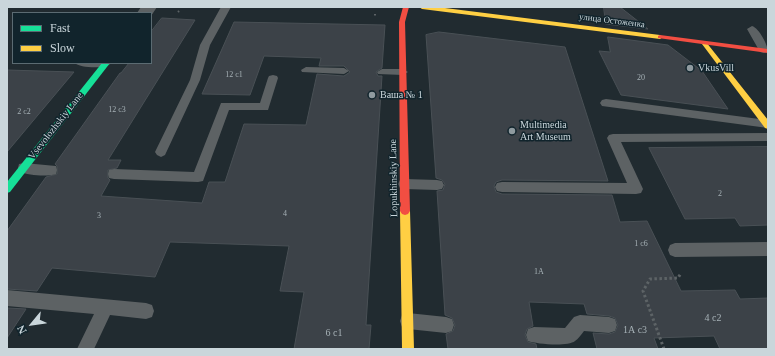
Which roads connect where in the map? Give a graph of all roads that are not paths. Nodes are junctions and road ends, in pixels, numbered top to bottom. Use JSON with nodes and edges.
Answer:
{"nodes":[{"id":1,"x":226,"y":7,"type":"edge"},
{"id":2,"x":406,"y":7,"type":"edge"},
{"id":3,"x":422,"y":7,"type":"edge"},
{"id":4,"x":752,"y":30,"type":"dead end"},
{"id":5,"x":704,"y":43,"type":"junction"},
{"id":6,"x":766,"y":51,"type":"edge"},
{"id":7,"x":105,"y":64,"type":"edge"},
{"id":8,"x":306,"y":70,"type":"dead end"},
{"id":9,"x":344,"y":71,"type":"dead end"},
{"id":10,"x":382,"y":72,"type":"dead end"},
{"id":11,"x":403,"y":72,"type":"junction"},
{"id":12,"x":273,"y":78,"type":"dead end"},
{"id":13,"x":606,"y":103,"type":"dead end"},
{"id":14,"x":767,"y":125,"type":"edge"},
{"id":15,"x":768,"y":137,"type":"edge"},
{"id":16,"x":161,"y":152,"type":"dead end"},
{"id":17,"x":24,"y":168,"type":"junction"},
{"id":18,"x":51,"y":170,"type":"dead end"},
{"id":19,"x":114,"y":174,"type":"dead end"},
{"id":20,"x":405,"y":184,"type":"junction"},
{"id":21,"x":437,"y":185,"type":"dead end"},
{"id":22,"x":502,"y":188,"type":"dead end"},
{"id":23,"x":7,"y":189,"type":"edge"},
{"id":24,"x":768,"y":249,"type":"edge"},
{"id":25,"x":675,"y":250,"type":"road end"},
{"id":26,"x":7,"y":298,"type":"edge"},
{"id":27,"x":105,"y":308,"type":"junction"},
{"id":28,"x":146,"y":312,"type":"dead end"},
{"id":29,"x":408,"y":321,"type":"junction"},
{"id":30,"x":609,"y":325,"type":"dead end"},
{"id":31,"x":446,"y":326,"type":"dead end"},
{"id":32,"x":534,"y":335,"type":"dead end"},
{"id":33,"x":84,"y":349,"type":"edge"},
{"id":34,"x":408,"y":349,"type":"edge"}],
"edges":[{"from":1,"to":16,"type":"lane"},
{"from":2,"to":11,"type":"street","name":"Lopukhinskiy Lane"},
{"from":3,"to":5,"type":"street","name":"улица Остоженка"},
{"from":4,"to":6,"type":"lane"},
{"from":5,"to":6,"type":"street","name":"улица Остоженка"},
{"from":5,"to":14,"type":"street"},
{"from":7,"to":17,"type":"street","name":"Vsevolozhskiy Lane"},
{"from":8,"to":9,"type":"lane"},
{"from":10,"to":11,"type":"lane"},
{"from":11,"to":20,"type":"street","name":"Lopukhinskiy Lane"},
{"from":12,"to":19,"type":"lane"},
{"from":13,"to":14,"type":"lane"},
{"from":15,"to":22,"type":"lane"},
{"from":17,"to":18,"type":"lane"},
{"from":17,"to":23,"type":"street","name":"Vsevolozhskiy Lane"},
{"from":20,"to":21,"type":"lane"},
{"from":20,"to":29,"type":"street","name":"Lopukhinskiy Lane"},
{"from":24,"to":25,"type":"lane"},
{"from":26,"to":27,"type":"lane"},
{"from":27,"to":28,"type":"lane"},
{"from":27,"to":33,"type":"lane"},
{"from":29,"to":31,"type":"lane"},
{"from":29,"to":34,"type":"street","name":"Lopukhinskiy Lane"},
{"from":30,"to":32,"type":"lane"}]}
